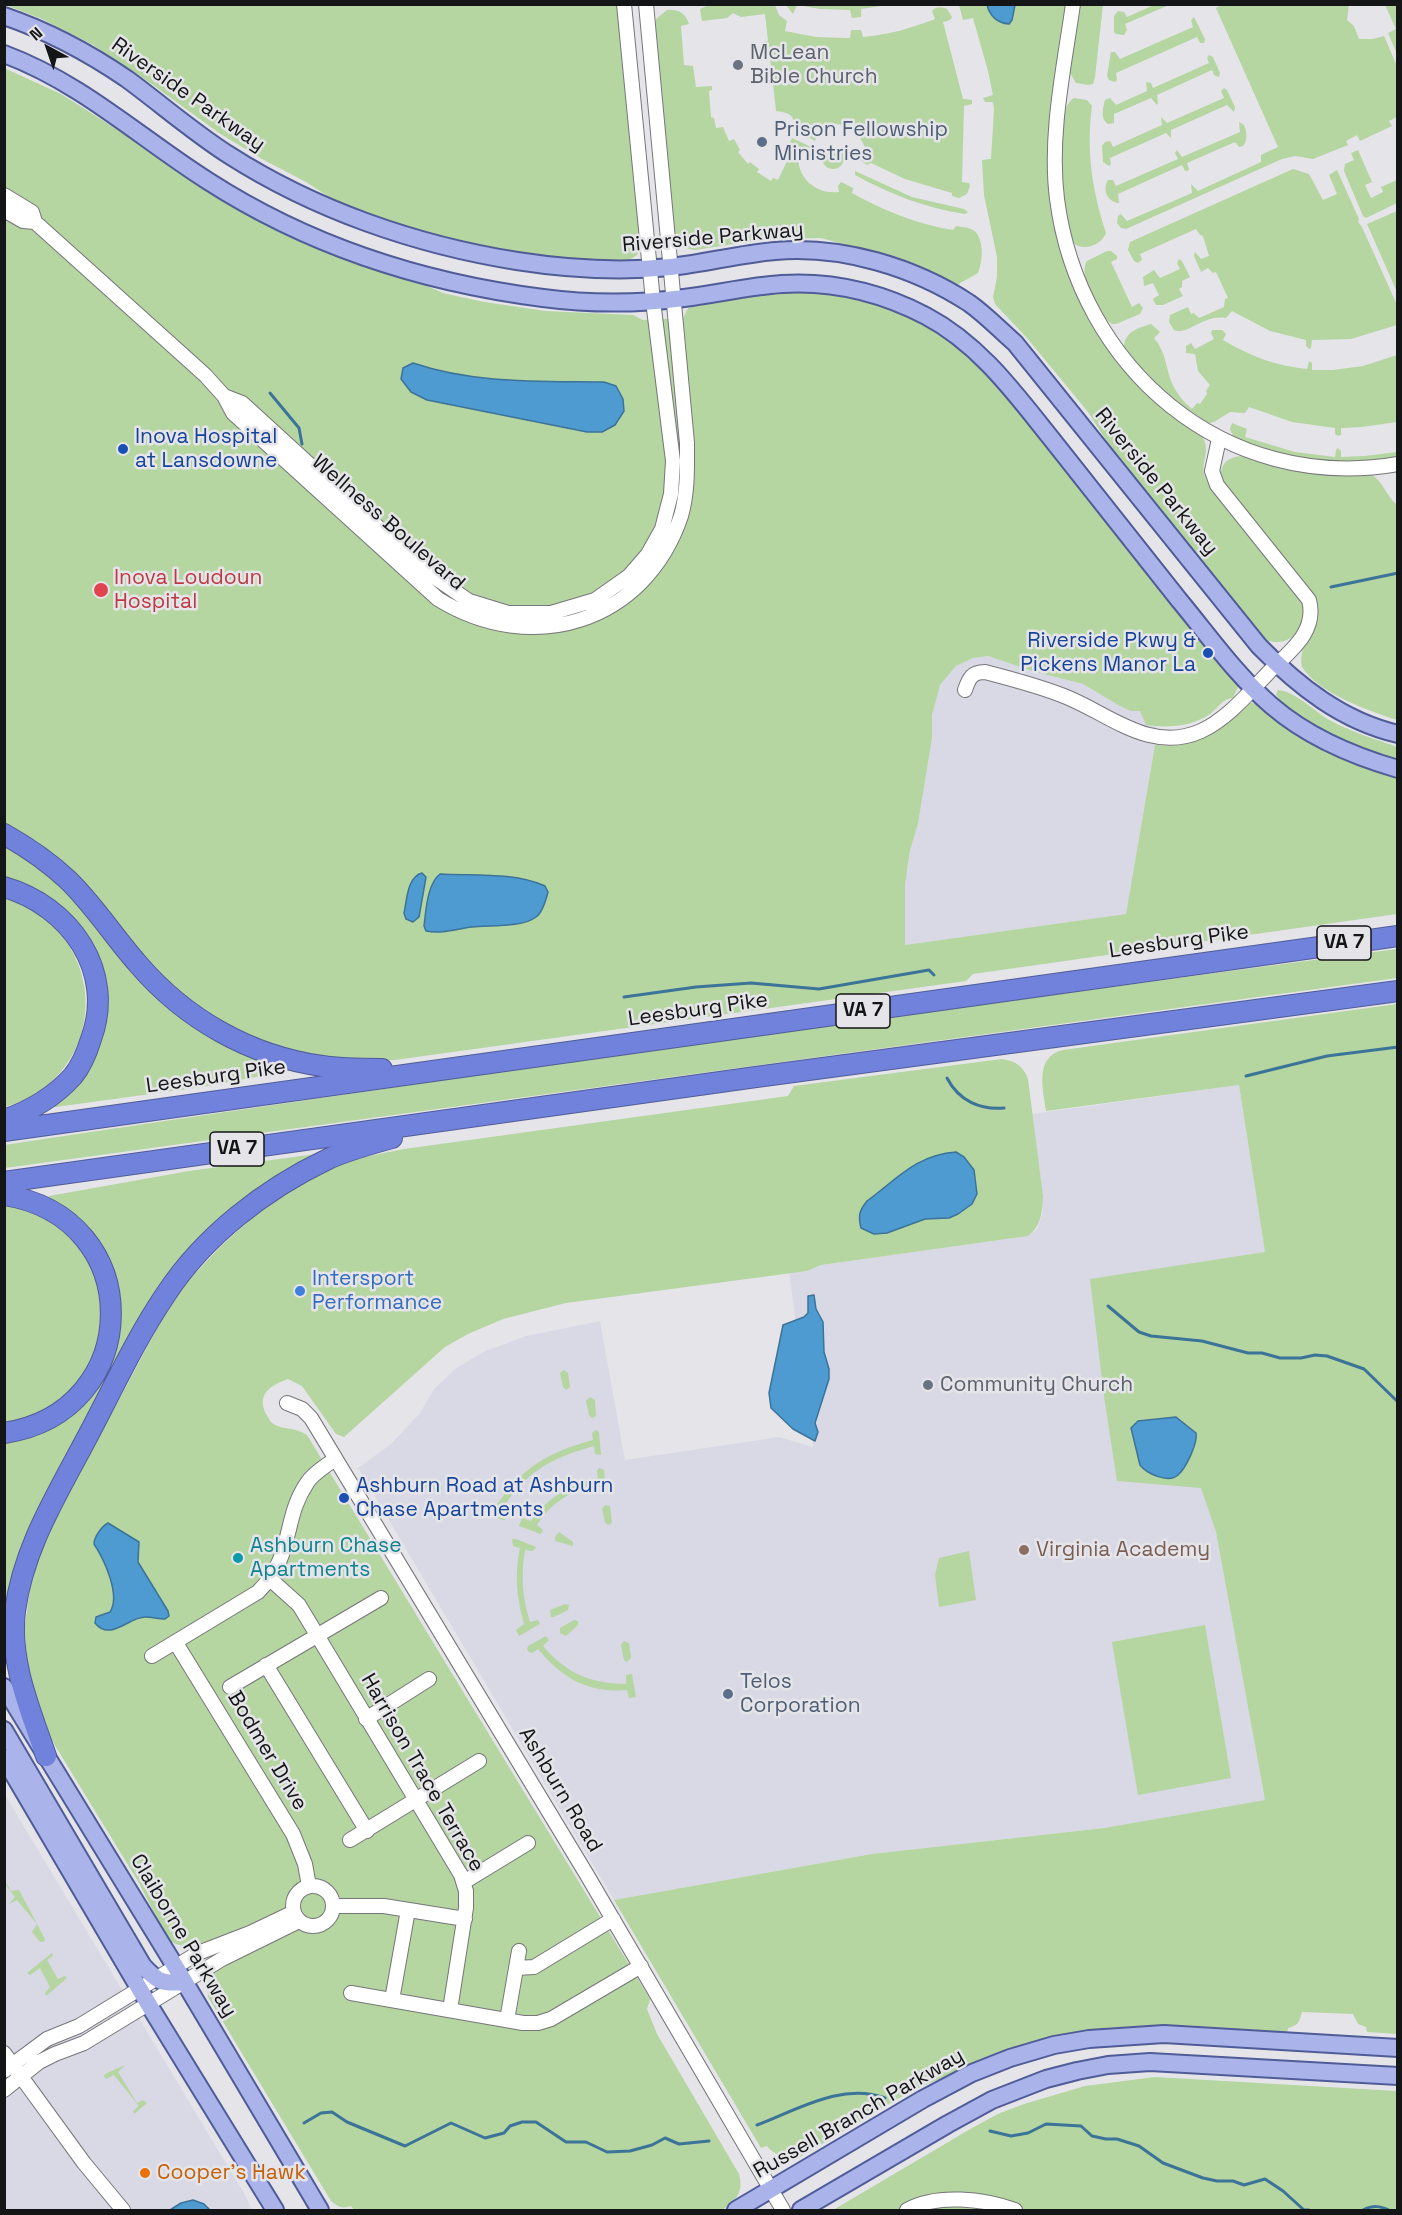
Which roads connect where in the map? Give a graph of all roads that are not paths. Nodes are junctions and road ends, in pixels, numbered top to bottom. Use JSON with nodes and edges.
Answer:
{"nodes":[{"id":1,"x":624,"y":4,"type":"edge"},
{"id":2,"x":646,"y":4,"type":"edge"},
{"id":3,"x":1073,"y":4,"type":"edge"},
{"id":4,"x":4,"y":16,"type":"edge"},
{"id":5,"x":4,"y":54,"type":"edge"},
{"id":6,"x":4,"y":195,"type":"edge"},
{"id":7,"x":4,"y":210,"type":"edge"},
{"id":8,"x":35,"y":222,"type":"junction"},
{"id":9,"x":671,"y":267,"type":"junction"},
{"id":10,"x":650,"y":268,"type":"junction"},
{"id":11,"x":674,"y":299,"type":"junction"},
{"id":12,"x":653,"y":300,"type":"junction"},
{"id":13,"x":224,"y":396,"type":"junction"},
{"id":14,"x":1219,"y":439,"type":"junction"},
{"id":15,"x":1398,"y":464,"type":"edge"},
{"id":16,"x":1277,"y":665,"type":"junction"},
{"id":17,"x":1253,"y":688,"type":"junction"},
{"id":18,"x":965,"y":690,"type":"dead end"},
{"id":19,"x":1398,"y":734,"type":"edge"},
{"id":20,"x":1398,"y":769,"type":"edge"},
{"id":21,"x":4,"y":834,"type":"edge"},
{"id":22,"x":4,"y":887,"type":"edge"},
{"id":23,"x":1398,"y":927,"type":"edge"},
{"id":24,"x":1398,"y":936,"type":"edge"},
{"id":25,"x":1291,"y":950,"type":"junction"},
{"id":26,"x":1398,"y":993,"type":"edge"},
{"id":27,"x":435,"y":1071,"type":"junction"},
{"id":28,"x":470,"y":1117,"type":"junction"},
{"id":29,"x":4,"y":1120,"type":"edge"},
{"id":30,"x":4,"y":1131,"type":"edge"},
{"id":31,"x":4,"y":1182,"type":"edge"},
{"id":32,"x":4,"y":1195,"type":"edge"},
{"id":33,"x":287,"y":1403,"type":"dead end"},
{"id":34,"x":4,"y":1433,"type":"edge"},
{"id":35,"x":335,"y":1459,"type":"junction"},
{"id":36,"x":270,"y":1579,"type":"junction"},
{"id":37,"x":381,"y":1598,"type":"dead end"},
{"id":38,"x":317,"y":1636,"type":"junction"},
{"id":39,"x":176,"y":1642,"type":"junction"},
{"id":40,"x":152,"y":1656,"type":"dead end"},
{"id":41,"x":266,"y":1665,"type":"junction"},
{"id":42,"x":429,"y":1679,"type":"dead end"},
{"id":43,"x":4,"y":1687,"type":"edge"},
{"id":44,"x":230,"y":1687,"type":"dead end"},
{"id":45,"x":366,"y":1719,"type":"junction"},
{"id":46,"x":4,"y":1730,"type":"edge"},
{"id":47,"x":46,"y":1756,"type":"junction"},
{"id":48,"x":4,"y":1758,"type":"edge"},
{"id":49,"x":479,"y":1761,"type":"dead end"},
{"id":50,"x":415,"y":1800,"type":"junction"},
{"id":51,"x":367,"y":1831,"type":"junction"},
{"id":52,"x":350,"y":1840,"type":"dead end"},
{"id":53,"x":528,"y":1843,"type":"dead end"},
{"id":54,"x":464,"y":1882,"type":"junction"},
{"id":55,"x":309,"y":1886,"type":"junction"},
{"id":56,"x":333,"y":1906,"type":"junction"},
{"id":57,"x":408,"y":1910,"type":"junction"},
{"id":58,"x":296,"y":1916,"type":"junction"},
{"id":59,"x":465,"y":1919,"type":"junction"},
{"id":60,"x":613,"y":1919,"type":"junction"},
{"id":61,"x":519,"y":1951,"type":"dead end"},
{"id":62,"x":175,"y":1966,"type":"junction"},
{"id":63,"x":641,"y":1966,"type":"junction"},
{"id":64,"x":516,"y":1968,"type":"junction"},
{"id":65,"x":155,"y":1979,"type":"junction"},
{"id":66,"x":184,"y":1982,"type":"junction"},
{"id":67,"x":139,"y":1989,"type":"junction"},
{"id":68,"x":351,"y":1993,"type":"dead end"},
{"id":69,"x":392,"y":2000,"type":"junction"},
{"id":70,"x":148,"y":2005,"type":"junction"},
{"id":71,"x":450,"y":2010,"type":"junction"},
{"id":72,"x":507,"y":2020,"type":"junction"},
{"id":73,"x":1398,"y":2048,"type":"edge"},
{"id":74,"x":4,"y":2053,"type":"edge"},
{"id":75,"x":9,"y":2068,"type":"edge"},
{"id":76,"x":21,"y":2076,"type":"junction"},
{"id":77,"x":1398,"y":2076,"type":"edge"},
{"id":78,"x":4,"y":2090,"type":"edge"},
{"id":79,"x":771,"y":2190,"type":"junction"},
{"id":80,"x":123,"y":2211,"type":"edge"},
{"id":81,"x":275,"y":2211,"type":"edge"},
{"id":82,"x":320,"y":2211,"type":"edge"},
{"id":83,"x":736,"y":2211,"type":"edge"},
{"id":84,"x":783,"y":2211,"type":"edge"},
{"id":85,"x":801,"y":2211,"type":"edge"},
{"id":86,"x":907,"y":2211,"type":"edge"},
{"id":87,"x":1015,"y":2211,"type":"edge"}],
"edges":[{"from":1,"to":10,"type":"street","name":"Wellness Boulevard"},
{"from":2,"to":9,"type":"street","name":"Wellness Boulevard"},
{"from":3,"to":14,"type":"street"},
{"from":4,"to":10,"type":"main road","name":"Riverside Parkway"},
{"from":5,"to":12,"type":"main road"},
{"from":6,"to":8,"type":"street","name":"Wellness Boulevard"},
{"from":7,"to":8,"type":"street","name":"Wellness Boulevard"},
{"from":8,"to":13,"type":"street","name":"Wellness Boulevard"},
{"from":9,"to":10,"type":"main road","name":"Riverside Parkway"},
{"from":9,"to":11,"type":"street","name":"Wellness Boulevard"},
{"from":9,"to":16,"type":"main road","name":"Riverside Parkway"},
{"from":10,"to":12,"type":"street","name":"Wellness Boulevard"},
{"from":11,"to":12,"type":"main road"},
{"from":11,"to":13,"type":"street","name":"Wellness Boulevard"},
{"from":11,"to":17,"type":"main road"},
{"from":12,"to":13,"type":"street","name":"Wellness Boulevard"},
{"from":14,"to":15,"type":"street"},
{"from":14,"to":16,"type":"street"},
{"from":16,"to":17,"type":"street"},
{"from":16,"to":19,"type":"main road","name":"Riverside Parkway"},
{"from":17,"to":18,"type":"street"},
{"from":17,"to":20,"type":"main road"},
{"from":21,"to":27,"type":"highway"},
{"from":22,"to":29,"type":"highway"},
{"from":23,"to":25,"type":"highway"},
{"from":24,"to":25,"type":"highway","name":"Leesburg Pike","number":"VA 7"},
{"from":25,"to":27,"type":"highway","name":"Leesburg Pike","number":"VA 7"},
{"from":26,"to":28,"type":"highway","number":"VA 7"},
{"from":27,"to":30,"type":"highway","name":"Leesburg Pike","number":"VA 7"},
{"from":28,"to":31,"type":"highway","number":"VA 7"},
{"from":28,"to":47,"type":"highway"},
{"from":32,"to":34,"type":"highway"},
{"from":33,"to":35,"type":"street","name":"Ashburn Road"},
{"from":35,"to":36,"type":"street"},
{"from":35,"to":60,"type":"street","name":"Ashburn Road"},
{"from":36,"to":38,"type":"street","name":"Harrison Trace Terrace"},
{"from":36,"to":39,"type":"street"},
{"from":37,"to":38,"type":"street"},
{"from":38,"to":41,"type":"street"},
{"from":38,"to":45,"type":"street","name":"Harrison Trace Terrace"},
{"from":39,"to":40,"type":"street"},
{"from":39,"to":55,"type":"street","name":"Bodmer Drive"},
{"from":41,"to":44,"type":"street"},
{"from":41,"to":51,"type":"street"},
{"from":42,"to":45,"type":"street"},
{"from":43,"to":47,"type":"main road","name":"Claiborne Parkway"},
{"from":45,"to":50,"type":"street","name":"Harrison Trace Terrace"},
{"from":46,"to":65,"type":"main road"},
{"from":47,"to":62,"type":"main road","name":"Claiborne Parkway"},
{"from":48,"to":67,"type":"main road"},
{"from":49,"to":50,"type":"street"},
{"from":50,"to":51,"type":"street"},
{"from":50,"to":54,"type":"street","name":"Harrison Trace Terrace"},
{"from":51,"to":52,"type":"street"},
{"from":53,"to":54,"type":"street"},
{"from":54,"to":59,"type":"street","name":"Harrison Trace Terrace"},
{"from":55,"to":56,"type":"street"},
{"from":55,"to":58,"type":"street"},
{"from":56,"to":57,"type":"street"},
{"from":56,"to":58,"type":"street"},
{"from":57,"to":59,"type":"street"},
{"from":57,"to":69,"type":"street"},
{"from":58,"to":62,"type":"street"},
{"from":58,"to":66,"type":"street"},
{"from":59,"to":71,"type":"street","name":"Harrison Trace Terrace"},
{"from":60,"to":63,"type":"street","name":"Ashburn Road"},
{"from":60,"to":64,"type":"street"},
{"from":61,"to":64,"type":"street"},
{"from":62,"to":65,"type":"street"},
{"from":62,"to":66,"type":"main road","name":"Claiborne Parkway"},
{"from":63,"to":72,"type":"street"},
{"from":63,"to":79,"type":"street","name":"Ashburn Road"},
{"from":64,"to":72,"type":"street"},
{"from":65,"to":66,"type":"main road"},
{"from":65,"to":67,"type":"street"},
{"from":66,"to":70,"type":"street"},
{"from":66,"to":82,"type":"main road","name":"Claiborne Parkway"},
{"from":67,"to":70,"type":"main road"},
{"from":67,"to":75,"type":"street"},
{"from":68,"to":69,"type":"street"},
{"from":69,"to":71,"type":"street"},
{"from":70,"to":76,"type":"street"},
{"from":70,"to":81,"type":"main road"},
{"from":71,"to":72,"type":"street"},
{"from":73,"to":79,"type":"main road","name":"Russell Branch Parkway"},
{"from":74,"to":75,"type":"street"},
{"from":75,"to":76,"type":"street"},
{"from":76,"to":78,"type":"street"},
{"from":76,"to":80,"type":"street"},
{"from":77,"to":85,"type":"main road"},
{"from":79,"to":83,"type":"main road","name":"Russell Branch Parkway"},
{"from":79,"to":84,"type":"street","name":"Ashburn Road"},
{"from":86,"to":87,"type":"street"}]}
